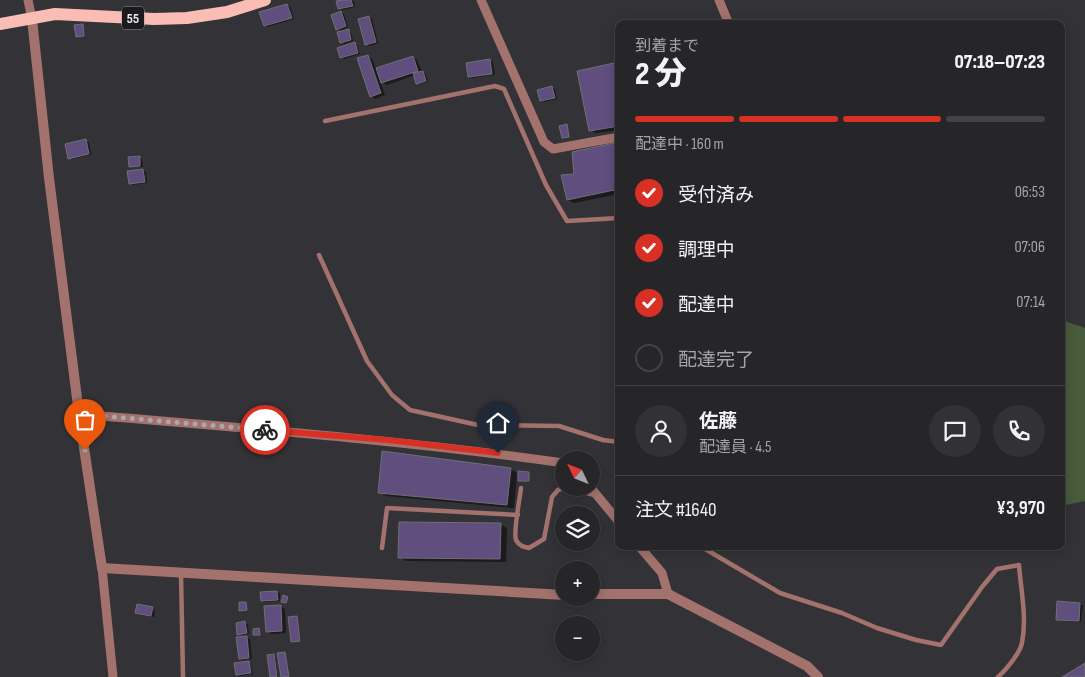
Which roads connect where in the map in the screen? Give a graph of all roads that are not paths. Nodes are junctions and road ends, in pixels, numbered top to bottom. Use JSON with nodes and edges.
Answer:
{"nodes":[{"id":1,"x":28,"y":0,"type":"edge"},
{"id":2,"x":265,"y":0,"type":"edge"},
{"id":3,"x":482,"y":0,"type":"edge"},
{"id":4,"x":719,"y":0,"type":"edge"},
{"id":5,"x":32,"y":18,"type":"junction"},
{"id":6,"x":727,"y":20,"type":"edge"},
{"id":7,"x":0,"y":24,"type":"edge"},
{"id":8,"x":325,"y":121,"type":"dead end"},
{"id":9,"x":615,"y":138,"type":"edge"},
{"id":10,"x":615,"y":218,"type":"edge"},
{"id":11,"x":319,"y":255,"type":"dead end"},
{"id":12,"x":79,"y":414,"type":"junction"},
{"id":13,"x":615,"y":442,"type":"edge"},
{"id":14,"x":555,"y":462,"type":"edge"},
{"id":15,"x":521,"y":488,"type":"dead end"},
{"id":16,"x":555,"y":494,"type":"edge"},
{"id":17,"x":595,"y":496,"type":"edge"},
{"id":18,"x":598,"y":497,"type":"joint"},
{"id":19,"x":518,"y":514,"type":"junction"},
{"id":20,"x":615,"y":517,"type":"edge"},
{"id":21,"x":382,"y":548,"type":"dead end"},
{"id":22,"x":642,"y":550,"type":"edge"},
{"id":23,"x":707,"y":550,"type":"edge"},
{"id":24,"x":102,"y":568,"type":"junction"},
{"id":25,"x":181,"y":572,"type":"junction"},
{"id":26,"x":555,"y":593,"type":"edge"},
{"id":27,"x":600,"y":594,"type":"edge"},
{"id":28,"x":668,"y":594,"type":"junction"},
{"id":29,"x":112,"y":677,"type":"edge"},
{"id":30,"x":183,"y":677,"type":"edge"},
{"id":31,"x":818,"y":677,"type":"edge"},
{"id":32,"x":998,"y":677,"type":"edge"}],
"edges":[{"from":1,"to":5,"type":"street"},
{"from":2,"to":5,"type":"main road","number":"55"},
{"from":3,"to":9,"type":"street"},
{"from":4,"to":6,"type":"street"},
{"from":5,"to":7,"type":"main road","number":"55"},
{"from":5,"to":12,"type":"street"},
{"from":8,"to":10,"type":"lane"},
{"from":11,"to":13,"type":"lane"},
{"from":12,"to":14,"type":"street"},
{"from":12,"to":24,"type":"street"},
{"from":15,"to":19,"type":"lane"},
{"from":16,"to":19,"type":"lane"},
{"from":17,"to":18,"type":"lane"},
{"from":18,"to":20,"type":"street"},
{"from":19,"to":21,"type":"lane"},
{"from":22,"to":28,"type":"street"},
{"from":23,"to":32,"type":"lane"},
{"from":24,"to":25,"type":"street"},
{"from":24,"to":29,"type":"street"},
{"from":25,"to":26,"type":"street"},
{"from":25,"to":30,"type":"lane"},
{"from":27,"to":28,"type":"street"},
{"from":28,"to":31,"type":"street"}]}
